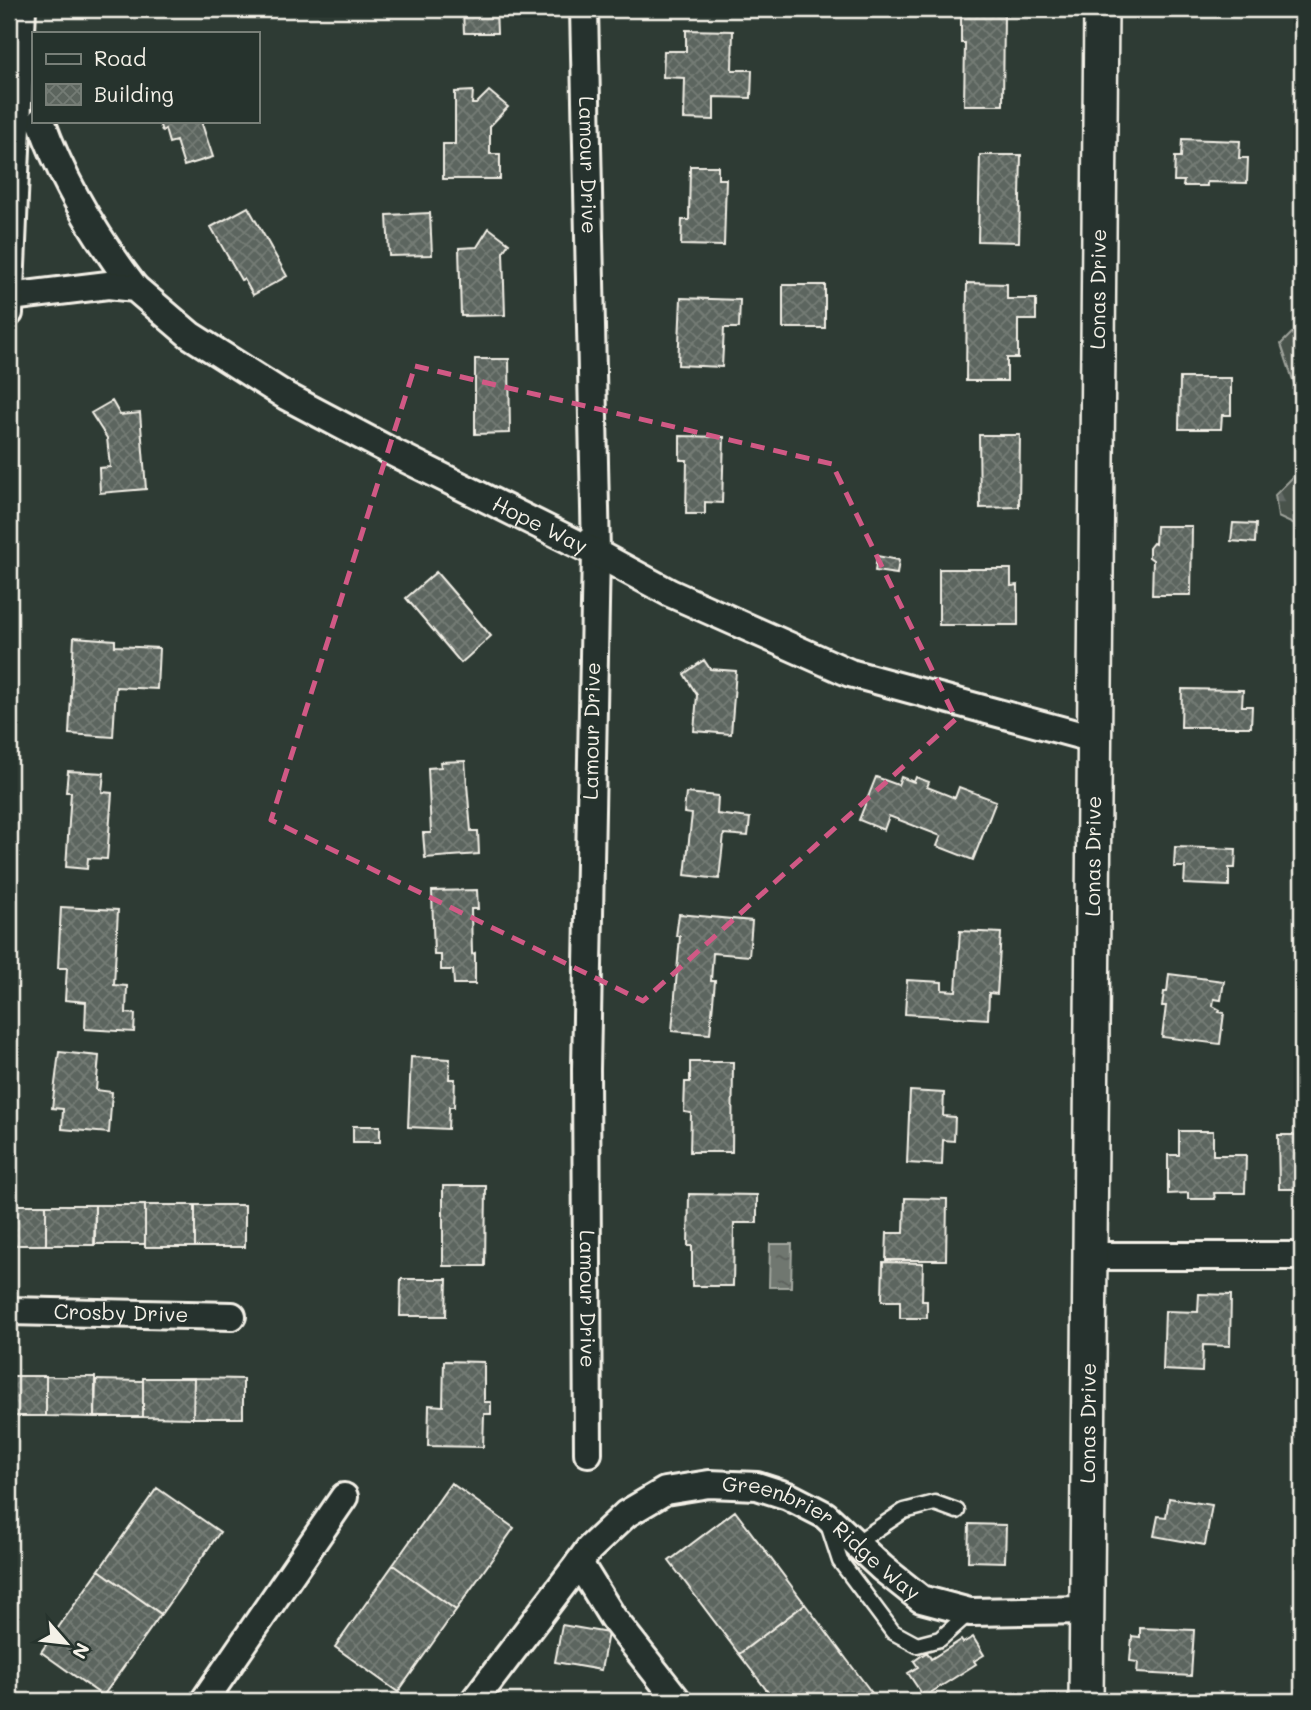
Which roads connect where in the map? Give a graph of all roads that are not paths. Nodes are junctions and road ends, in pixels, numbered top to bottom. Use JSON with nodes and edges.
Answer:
{"nodes":[{"id":1,"x":22,"y":9,"type":"edge"},
{"id":2,"x":584,"y":9,"type":"edge"},
{"id":3,"x":1101,"y":9,"type":"edge"},
{"id":4,"x":20,"y":62,"type":"junction"},
{"id":5,"x":32,"y":97,"type":"edge"},
{"id":6,"x":41,"y":122,"type":"edge"},
{"id":7,"x":135,"y":288,"type":"junction"},
{"id":8,"x":10,"y":298,"type":"edge"},
{"id":9,"x":9,"y":313,"type":"edge"},
{"id":10,"x":596,"y":553,"type":"junction"},
{"id":11,"x":1094,"y":740,"type":"junction"},
{"id":12,"x":1090,"y":1256,"type":"junction"},
{"id":13,"x":1302,"y":1256,"type":"edge"},
{"id":14,"x":9,"y":1311,"type":"edge"},
{"id":15,"x":232,"y":1316,"type":"dead end"},
{"id":16,"x":588,"y":1453,"type":"dead end"},
{"id":17,"x":344,"y":1497,"type":"dead end"},
{"id":18,"x":957,"y":1511,"type":"dead end"},
{"id":19,"x":824,"y":1515,"type":"junction"},
{"id":20,"x":856,"y":1543,"type":"junction"},
{"id":21,"x":579,"y":1563,"type":"junction"},
{"id":22,"x":1087,"y":1610,"type":"junction"},
{"id":23,"x":970,"y":1612,"type":"junction"},
{"id":24,"x":204,"y":1701,"type":"edge"},
{"id":25,"x":474,"y":1701,"type":"edge"},
{"id":26,"x":678,"y":1701,"type":"edge"},
{"id":27,"x":1086,"y":1701,"type":"edge"}],
"edges":[{"from":1,"to":4,"type":"street"},
{"from":2,"to":10,"type":"street","name":"Lamour Drive"},
{"from":3,"to":11,"type":"street","name":"Lonas Drive"},
{"from":4,"to":5,"type":"street"},
{"from":4,"to":8,"type":"street"},
{"from":6,"to":7,"type":"street","name":"Hope Way"},
{"from":7,"to":8,"type":"street"},
{"from":7,"to":10,"type":"street","name":"Hope Way"},
{"from":8,"to":9,"type":"street"},
{"from":10,"to":11,"type":"street","name":"Hope Way"},
{"from":10,"to":16,"type":"street","name":"Lamour Drive"},
{"from":11,"to":12,"type":"street","name":"Lonas Drive"},
{"from":12,"to":13,"type":"street"},
{"from":12,"to":22,"type":"street","name":"Lonas Drive"},
{"from":14,"to":15,"type":"street","name":"Crosby Drive"},
{"from":17,"to":24,"type":"street"},
{"from":18,"to":20,"type":"lane"},
{"from":19,"to":20,"type":"street","name":"Greenbrier Ridge Way"},
{"from":19,"to":21,"type":"street","name":"Greenbrier Ridge Way"},
{"from":19,"to":23,"type":"lane"},
{"from":20,"to":23,"type":"street","name":"Greenbrier Ridge Way"},
{"from":21,"to":25,"type":"street","name":"Greenbrier Ridge Way"},
{"from":21,"to":26,"type":"street"},
{"from":22,"to":23,"type":"street","name":"Greenbrier Ridge Way"},
{"from":22,"to":27,"type":"street","name":"Lonas Drive"}]}
